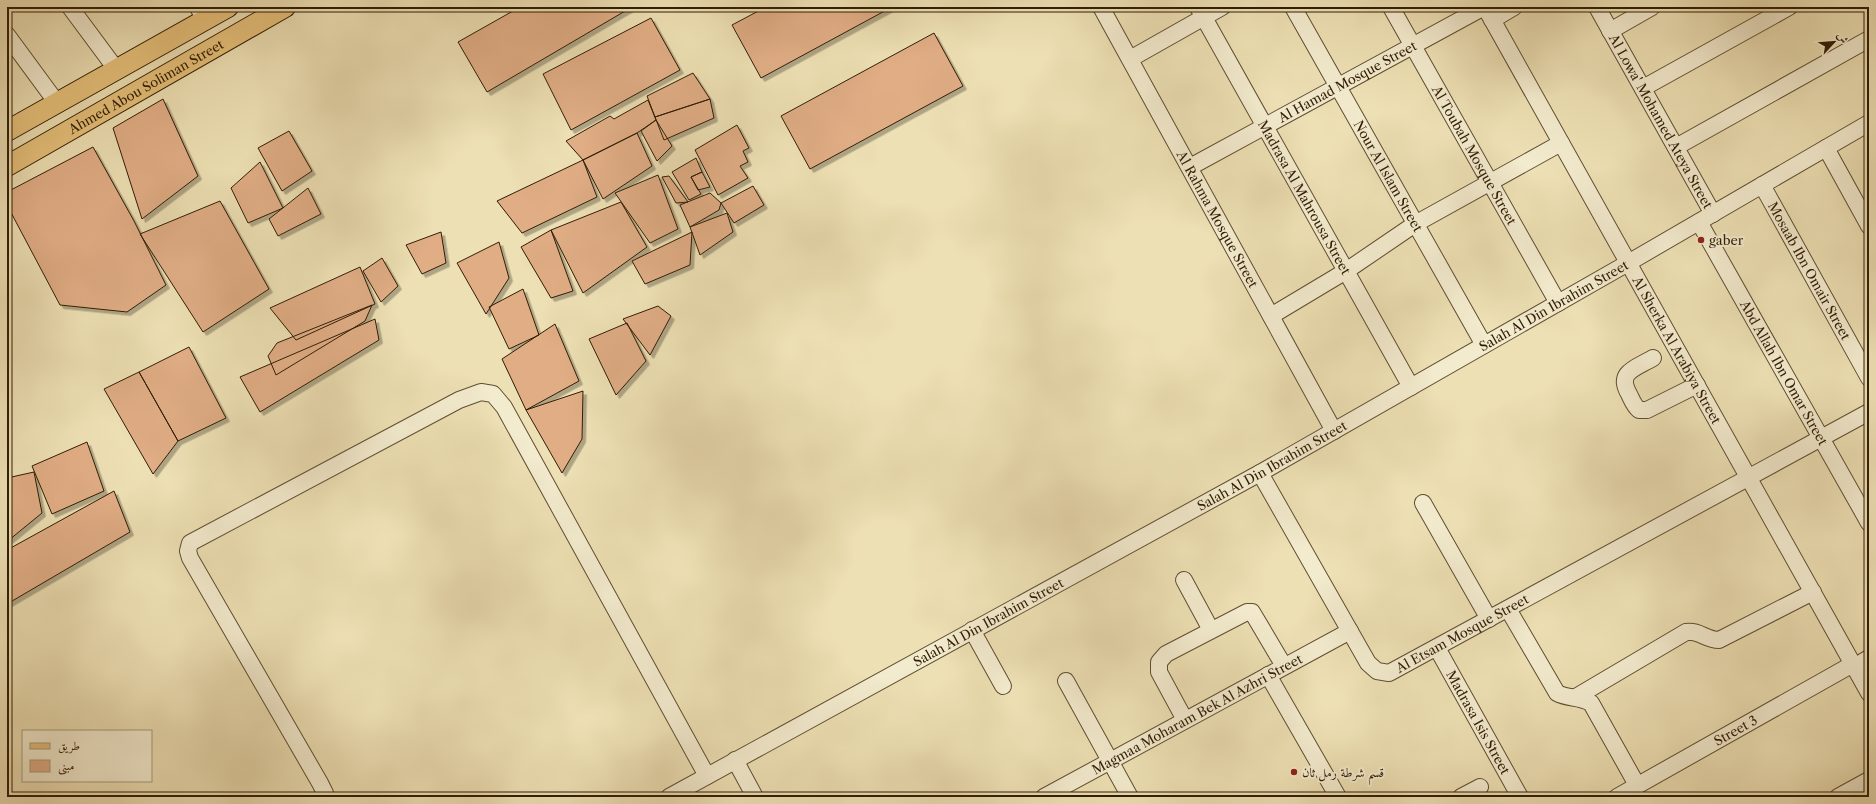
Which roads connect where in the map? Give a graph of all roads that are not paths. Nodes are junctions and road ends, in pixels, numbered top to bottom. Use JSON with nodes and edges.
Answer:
{"nodes":[{"id":1,"x":70,"y":7,"type":"edge"},
{"id":2,"x":228,"y":7,"type":"edge"},
{"id":3,"x":285,"y":7,"type":"edge"},
{"id":4,"x":1101,"y":7,"type":"edge"},
{"id":5,"x":1222,"y":7,"type":"edge"},
{"id":6,"x":1293,"y":7,"type":"edge"},
{"id":7,"x":1391,"y":7,"type":"edge"},
{"id":8,"x":1514,"y":7,"type":"edge"},
{"id":9,"x":1597,"y":7,"type":"edge"},
{"id":10,"x":1652,"y":7,"type":"edge"},
{"id":11,"x":1789,"y":7,"type":"edge"},
{"id":12,"x":1487,"y":11,"type":"edge"},
{"id":13,"x":1201,"y":12,"type":"edge"},
{"id":14,"x":201,"y":13,"type":"edge"},
{"id":15,"x":1610,"y":31,"type":"junction"},
{"id":16,"x":7,"y":35,"type":"edge"},
{"id":17,"x":1869,"y":39,"type":"edge"},
{"id":18,"x":1413,"y":46,"type":"junction"},
{"id":19,"x":1130,"y":59,"type":"junction"},
{"id":20,"x":116,"y":69,"type":"junction"},
{"id":21,"x":1338,"y":87,"type":"junction"},
{"id":22,"x":1643,"y":88,"type":"junction"},
{"id":23,"x":57,"y":103,"type":"junction"},
{"id":24,"x":1869,"y":123,"type":"edge"},
{"id":25,"x":1265,"y":126,"type":"junction"},
{"id":26,"x":7,"y":132,"type":"edge"},
{"id":27,"x":1561,"y":143,"type":"junction"},
{"id":28,"x":1676,"y":147,"type":"junction"},
{"id":29,"x":1826,"y":148,"type":"junction"},
{"id":30,"x":7,"y":166,"type":"edge"},
{"id":31,"x":1190,"y":167,"type":"junction"},
{"id":32,"x":1490,"y":183,"type":"junction"},
{"id":33,"x":1762,"y":185,"type":"junction"},
{"id":34,"x":1713,"y":214,"type":"junction"},
{"id":35,"x":1699,"y":222,"type":"junction"},
{"id":36,"x":1415,"y":224,"type":"junction"},
{"id":37,"x":1869,"y":226,"type":"edge"},
{"id":38,"x":1628,"y":263,"type":"junction"},
{"id":39,"x":1346,"y":272,"type":"junction"},
{"id":40,"x":1558,"y":303,"type":"junction"},
{"id":41,"x":1271,"y":316,"type":"junction"},
{"id":42,"x":1484,"y":345,"type":"junction"},
{"id":43,"x":1653,"y":358,"type":"dead end"},
{"id":44,"x":1869,"y":378,"type":"edge"},
{"id":45,"x":1697,"y":385,"type":"junction"},
{"id":46,"x":1411,"y":387,"type":"junction"},
{"id":47,"x":1869,"y":412,"type":"edge"},
{"id":48,"x":1334,"y":431,"type":"junction"},
{"id":49,"x":1821,"y":438,"type":"junction"},
{"id":50,"x":1260,"y":472,"type":"junction"},
{"id":51,"x":1748,"y":477,"type":"junction"},
{"id":52,"x":1423,"y":503,"type":"dead end"},
{"id":53,"x":1869,"y":523,"type":"edge"},
{"id":54,"x":1184,"y":580,"type":"dead end"},
{"id":55,"x":1813,"y":592,"type":"junction"},
{"id":56,"x":1508,"y":609,"type":"junction"},
{"id":57,"x":1489,"y":619,"type":"junction"},
{"id":58,"x":972,"y":630,"type":"junction"},
{"id":59,"x":1211,"y":630,"type":"junction"},
{"id":60,"x":1350,"y":631,"type":"junction"},
{"id":61,"x":1437,"y":648,"type":"junction"},
{"id":62,"x":1869,"y":658,"type":"edge"},
{"id":63,"x":1854,"y":665,"type":"junction"},
{"id":64,"x":1284,"y":666,"type":"junction"},
{"id":65,"x":1268,"y":675,"type":"junction"},
{"id":66,"x":1066,"y":681,"type":"dead end"},
{"id":67,"x":1003,"y":686,"type":"dead end"},
{"id":68,"x":1869,"y":693,"type":"edge"},
{"id":69,"x":1576,"y":697,"type":"junction"},
{"id":70,"x":1185,"y":720,"type":"junction"},
{"id":71,"x":735,"y":760,"type":"junction"},
{"id":72,"x":1111,"y":761,"type":"junction"},
{"id":73,"x":707,"y":776,"type":"junction"},
{"id":74,"x":1869,"y":780,"type":"edge"},
{"id":75,"x":1637,"y":785,"type":"junction"},
{"id":76,"x":1480,"y":787,"type":"dead end"},
{"id":77,"x":1841,"y":796,"type":"edge"},
{"id":78,"x":323,"y":797,"type":"edge"},
{"id":79,"x":669,"y":797,"type":"edge"},
{"id":80,"x":755,"y":797,"type":"edge"},
{"id":81,"x":1044,"y":797,"type":"edge"},
{"id":82,"x":1130,"y":797,"type":"edge"},
{"id":83,"x":1338,"y":797,"type":"edge"},
{"id":84,"x":1461,"y":797,"type":"edge"},
{"id":85,"x":1520,"y":797,"type":"edge"},
{"id":86,"x":1617,"y":797,"type":"edge"}],
"edges":[{"from":1,"to":20,"type":"street"},
{"from":2,"to":14,"type":"main road"},
{"from":3,"to":30,"type":"main road","name":"Ahmed Abou Soliman Street"},
{"from":4,"to":19,"type":"street","name":"Al Rahma Mosque Street"},
{"from":5,"to":13,"type":"street"},
{"from":6,"to":21,"type":"street","name":"Nour Al Islam Street"},
{"from":7,"to":18,"type":"street","name":"Al Toubah Mosque Street"},
{"from":8,"to":12,"type":"street","name":"Al Hamad Mosque Street"},
{"from":9,"to":15,"type":"street","name":"Al Lowa' Mohamed Ateya Street"},
{"from":10,"to":15,"type":"street"},
{"from":11,"to":22,"type":"street"},
{"from":12,"to":18,"type":"street","name":"Al Hamad Mosque Street"},
{"from":12,"to":27,"type":"street","name":"Al Sherka Al Arabiya Street"},
{"from":13,"to":19,"type":"street"},
{"from":13,"to":25,"type":"street","name":"Madrasa Al Mahrousa Street"},
{"from":14,"to":20,"type":"main road"},
{"from":15,"to":22,"type":"street","name":"Al Lowa' Mohamed Ateya Street"},
{"from":16,"to":23,"type":"street"},
{"from":17,"to":28,"type":"street"},
{"from":18,"to":21,"type":"street","name":"Al Hamad Mosque Street"},
{"from":18,"to":32,"type":"street","name":"Al Toubah Mosque Street"},
{"from":19,"to":31,"type":"street","name":"Al Rahma Mosque Street"},
{"from":20,"to":23,"type":"main road"},
{"from":21,"to":25,"type":"street","name":"Al Hamad Mosque Street"},
{"from":21,"to":36,"type":"street","name":"Nour Al Islam Street"},
{"from":22,"to":28,"type":"street","name":"Al Lowa' Mohamed Ateya Street"},
{"from":23,"to":26,"type":"main road"},
{"from":24,"to":29,"type":"street","name":"Salah Al Din Ibrahim Street"},
{"from":25,"to":31,"type":"street","name":"Al Hamad Mosque Street"},
{"from":25,"to":39,"type":"street","name":"Madrasa Al Mahrousa Street"},
{"from":27,"to":32,"type":"street"},
{"from":27,"to":38,"type":"street","name":"Al Sherka Al Arabiya Street"},
{"from":28,"to":34,"type":"street","name":"Al Lowa' Mohamed Ateya Street"},
{"from":29,"to":33,"type":"street","name":"Salah Al Din Ibrahim Street"},
{"from":29,"to":37,"type":"street"},
{"from":31,"to":41,"type":"street","name":"Al Rahma Mosque Street"},
{"from":32,"to":36,"type":"street"},
{"from":32,"to":40,"type":"street","name":"Al Toubah Mosque Street"},
{"from":33,"to":34,"type":"street","name":"Salah Al Din Ibrahim Street"},
{"from":33,"to":44,"type":"street","name":"Mosaab Ibn Omair Street"},
{"from":34,"to":35,"type":"street","name":"Salah Al Din Ibrahim Street"},
{"from":35,"to":38,"type":"street","name":"Salah Al Din Ibrahim Street"},
{"from":35,"to":49,"type":"street","name":"Abd Allah Ibn Omar Street"},
{"from":36,"to":39,"type":"street"},
{"from":36,"to":42,"type":"street","name":"Nour Al Islam Street"},
{"from":38,"to":40,"type":"street","name":"Salah Al Din Ibrahim Street"},
{"from":38,"to":45,"type":"street","name":"Al Sherka Al Arabiya Street"},
{"from":39,"to":41,"type":"street"},
{"from":39,"to":46,"type":"street","name":"Madrasa Al Mahrousa Street"},
{"from":40,"to":42,"type":"street","name":"Salah Al Din Ibrahim Street"},
{"from":41,"to":48,"type":"street","name":"Al Rahma Mosque Street"},
{"from":42,"to":46,"type":"street","name":"Salah Al Din Ibrahim Street"},
{"from":43,"to":45,"type":"street"},
{"from":45,"to":51,"type":"street","name":"Al Sherka Al Arabiya Street"},
{"from":46,"to":48,"type":"street","name":"Salah Al Din Ibrahim Street"},
{"from":47,"to":49,"type":"street","name":"Al Etsam Mosque Street"},
{"from":48,"to":50,"type":"street","name":"Salah Al Din Ibrahim Street"},
{"from":49,"to":51,"type":"street","name":"Al Etsam Mosque Street"},
{"from":49,"to":53,"type":"street","name":"Abd Allah Ibn Omar Street"},
{"from":50,"to":58,"type":"street","name":"Salah Al Din Ibrahim Street"},
{"from":50,"to":60,"type":"street","name":"Al Etsam Mosque Street"},
{"from":51,"to":55,"type":"street","name":"Al Sherka Al Arabiya Street"},
{"from":51,"to":56,"type":"street","name":"Al Etsam Mosque Street"},
{"from":52,"to":57,"type":"street"},
{"from":54,"to":59,"type":"street"},
{"from":55,"to":63,"type":"street","name":"Al Sherka Al Arabiya Street"},
{"from":55,"to":69,"type":"street"},
{"from":56,"to":57,"type":"street","name":"Al Etsam Mosque Street"},
{"from":56,"to":69,"type":"street"},
{"from":57,"to":61,"type":"street","name":"Al Etsam Mosque Street"},
{"from":58,"to":67,"type":"street"},
{"from":58,"to":71,"type":"street","name":"Salah Al Din Ibrahim Street"},
{"from":59,"to":64,"type":"street"},
{"from":59,"to":70,"type":"street"},
{"from":60,"to":61,"type":"street","name":"Al Etsam Mosque Street"},
{"from":60,"to":64,"type":"street","name":"Magmaa Moharam Bek Al Azhri Street"},
{"from":61,"to":85,"type":"street","name":"Madrasa Isis Street"},
{"from":62,"to":63,"type":"street","name":"Street 3"},
{"from":63,"to":68,"type":"street","name":"Al Sherka Al Arabiya Street"},
{"from":63,"to":75,"type":"street","name":"Street 3"},
{"from":64,"to":65,"type":"street","name":"Magmaa Moharam Bek Al Azhri Street"},
{"from":65,"to":70,"type":"street","name":"Magmaa Moharam Bek Al Azhri Street"},
{"from":65,"to":83,"type":"street"},
{"from":66,"to":72,"type":"street"},
{"from":69,"to":75,"type":"street"},
{"from":70,"to":72,"type":"street","name":"Magmaa Moharam Bek Al Azhri Street"},
{"from":71,"to":73,"type":"street","name":"Salah Al Din Ibrahim Street"},
{"from":71,"to":80,"type":"street"},
{"from":72,"to":81,"type":"street","name":"Magmaa Moharam Bek Al Azhri Street"},
{"from":72,"to":82,"type":"street"},
{"from":73,"to":78,"type":"street"},
{"from":73,"to":79,"type":"street","name":"Salah Al Din Ibrahim Street"},
{"from":74,"to":77,"type":"street"},
{"from":75,"to":86,"type":"street","name":"Street 3"},
{"from":76,"to":84,"type":"street"}]}
